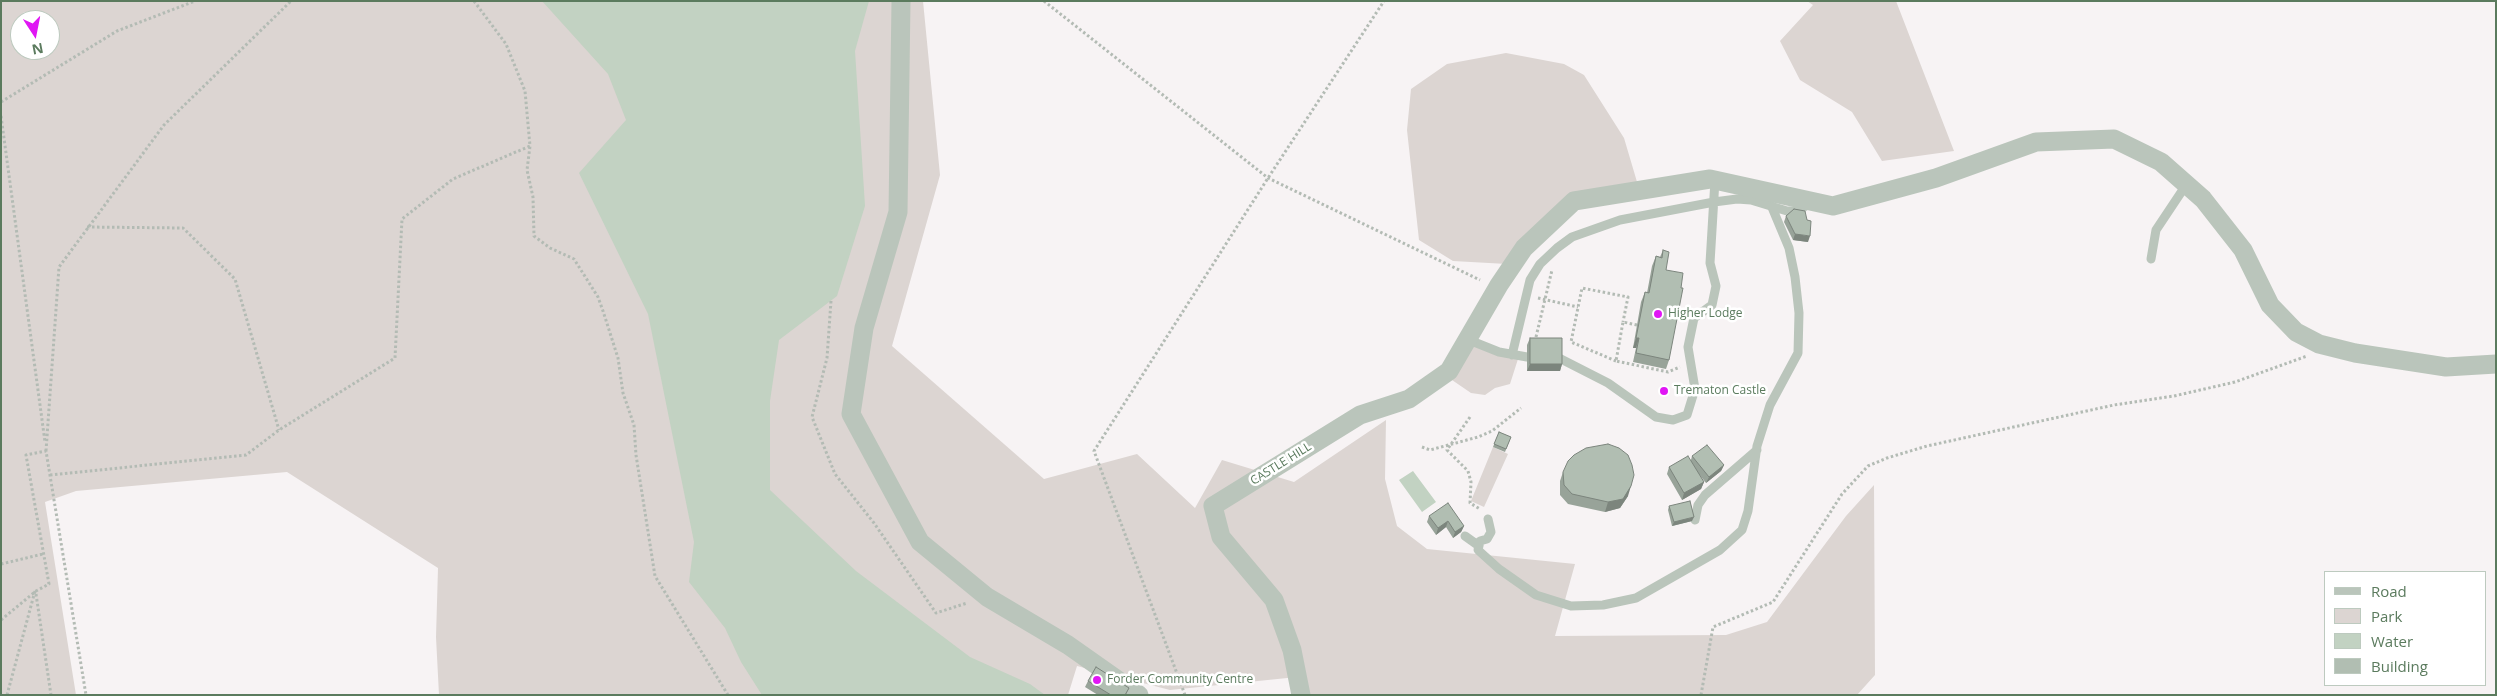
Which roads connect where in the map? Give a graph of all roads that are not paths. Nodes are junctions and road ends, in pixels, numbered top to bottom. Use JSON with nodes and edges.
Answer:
{"nodes":[{"id":1,"x":901,"y":1,"type":"edge"},
{"id":2,"x":1715,"y":180,"type":"junction"},
{"id":3,"x":2186,"y":185,"type":"junction"},
{"id":4,"x":1812,"y":201,"type":"junction"},
{"id":5,"x":1714,"y":202,"type":"junction"},
{"id":6,"x":1771,"y":205,"type":"junction"},
{"id":7,"x":2151,"y":259,"type":"dead end"},
{"id":8,"x":1469,"y":340,"type":"junction"},
{"id":9,"x":1512,"y":355,"type":"junction"},
{"id":10,"x":1527,"y":357,"type":"dead end"},
{"id":11,"x":1560,"y":358,"type":"edge"},
{"id":12,"x":2496,"y":364,"type":"edge"},
{"id":13,"x":1757,"y":450,"type":"junction"},
{"id":14,"x":1488,"y":519,"type":"road end"},
{"id":15,"x":1695,"y":520,"type":"edge"},
{"id":16,"x":1465,"y":536,"type":"edge"},
{"id":17,"x":1479,"y":546,"type":"junction"},
{"id":18,"x":1139,"y":695,"type":"edge"},
{"id":19,"x":1301,"y":695,"type":"edge"}],
"edges":[{"from":1,"to":18,"type":"street"},
{"from":2,"to":4,"type":"street","name":"CASTLE HILL"},
{"from":2,"to":5,"type":"lane"},
{"from":2,"to":8,"type":"street","name":"CASTLE HILL"},
{"from":3,"to":4,"type":"street","name":"CASTLE HILL"},
{"from":3,"to":7,"type":"lane"},
{"from":3,"to":12,"type":"street","name":"CASTLE HILL"},
{"from":4,"to":6,"type":"lane"},
{"from":5,"to":6,"type":"lane"},
{"from":5,"to":9,"type":"lane"},
{"from":5,"to":11,"type":"lane"},
{"from":6,"to":13,"type":"lane"},
{"from":8,"to":9,"type":"lane"},
{"from":8,"to":19,"type":"street","name":"CASTLE HILL"},
{"from":9,"to":10,"type":"lane"},
{"from":13,"to":15,"type":"lane"},
{"from":13,"to":17,"type":"lane"},
{"from":14,"to":17,"type":"lane"},
{"from":16,"to":17,"type":"lane"}]}
